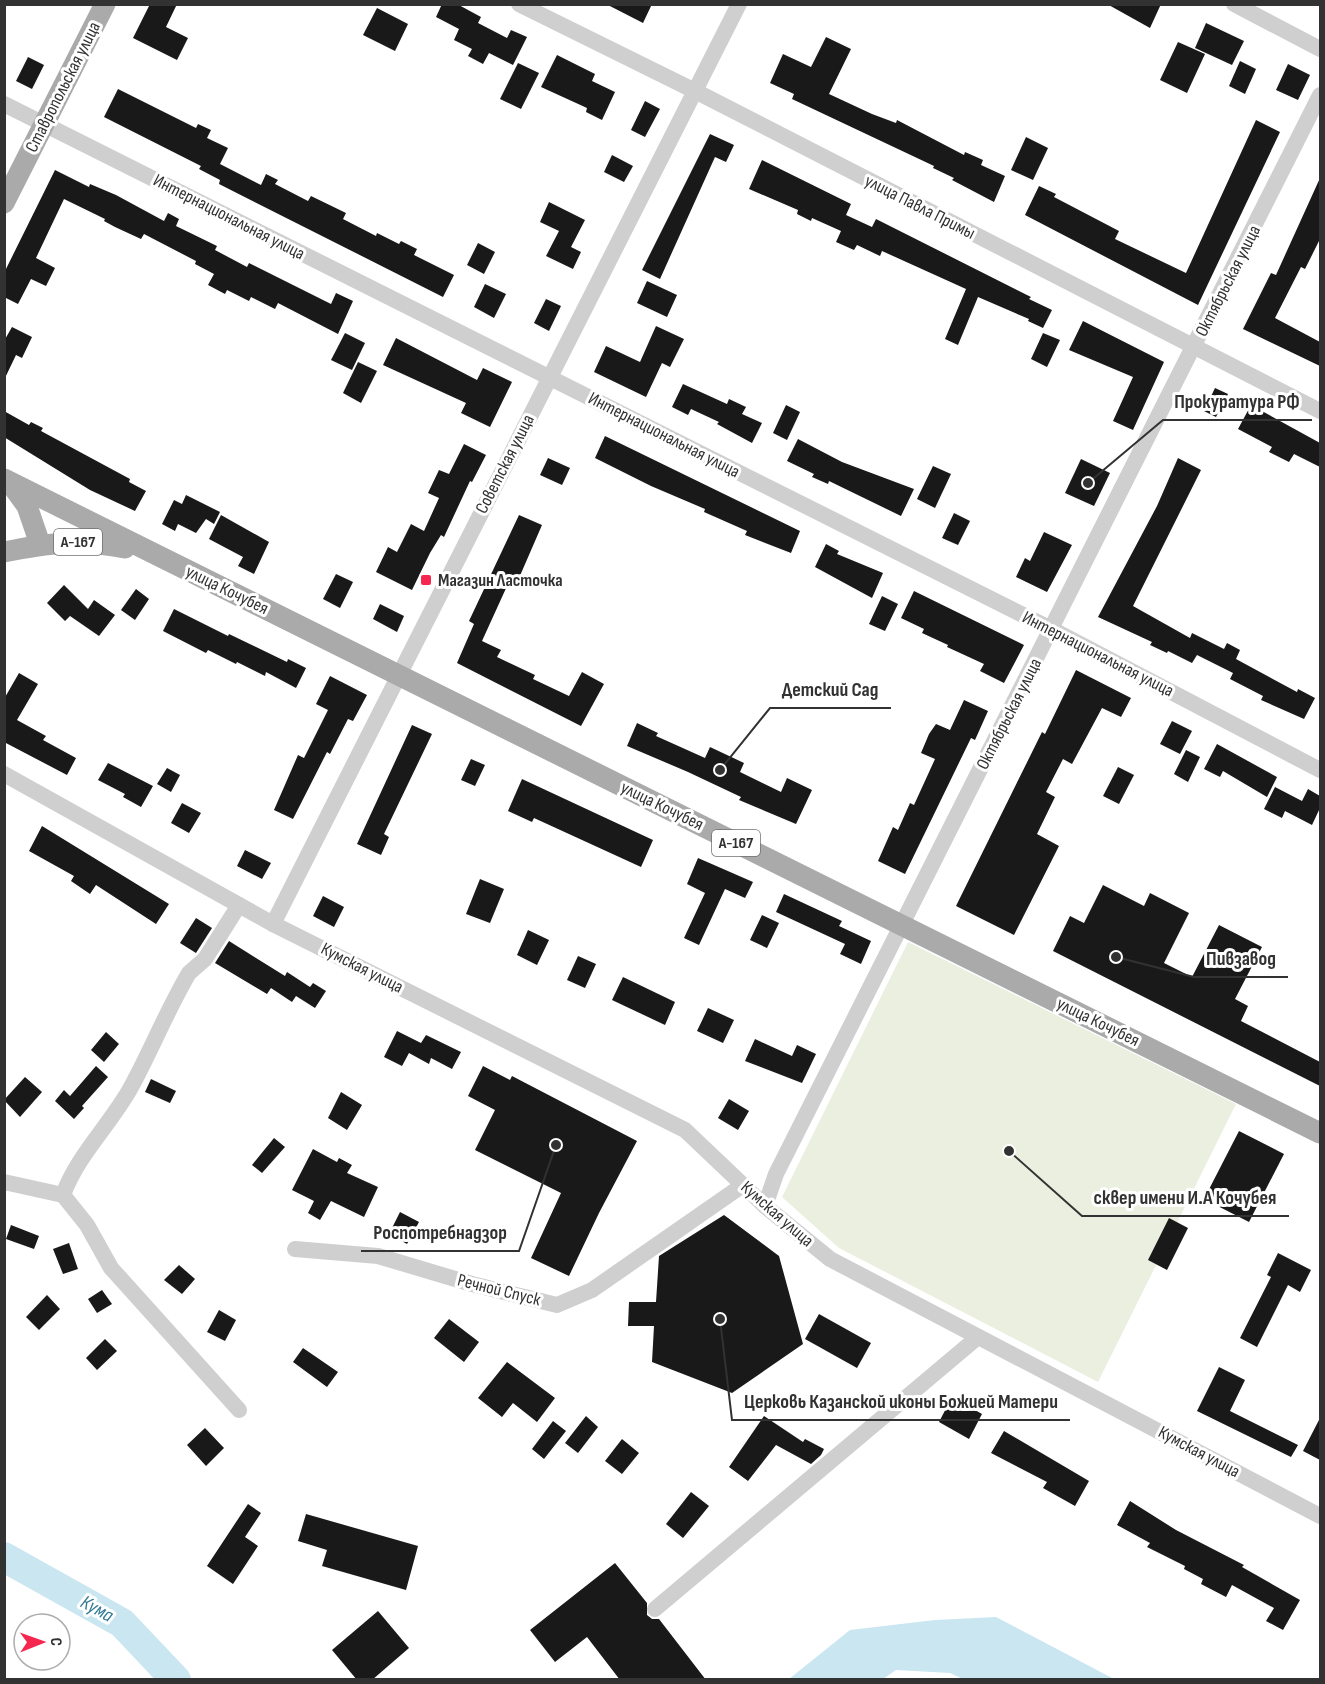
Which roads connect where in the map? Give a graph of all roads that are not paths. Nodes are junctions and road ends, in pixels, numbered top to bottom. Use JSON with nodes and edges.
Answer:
{"nodes":[{"id":1,"x":105,"y":4,"type":"edge"},
{"id":2,"x":519,"y":4,"type":"edge"},
{"id":3,"x":739,"y":4,"type":"edge"},
{"id":4,"x":1233,"y":4,"type":"edge"},
{"id":5,"x":1320,"y":49,"type":"edge"},
{"id":6,"x":695,"y":91,"type":"junction"},
{"id":7,"x":1320,"y":95,"type":"edge"},
{"id":8,"x":4,"y":104,"type":"edge"},
{"id":9,"x":44,"y":124,"type":"junction"},
{"id":10,"x":4,"y":202,"type":"edge"},
{"id":11,"x":1194,"y":348,"type":"junction"},
{"id":12,"x":549,"y":377,"type":"junction"},
{"id":13,"x":1320,"y":411,"type":"edge"},
{"id":14,"x":7,"y":480,"type":"edge"},
{"id":15,"x":40,"y":544,"type":"junction"},
{"id":16,"x":4,"y":552,"type":"edge"},
{"id":17,"x":152,"y":554,"type":"junction"},
{"id":18,"x":1053,"y":630,"type":"junction"},
{"id":19,"x":399,"y":675,"type":"junction"},
{"id":20,"x":1320,"y":770,"type":"edge"},
{"id":21,"x":4,"y":774,"type":"edge"},
{"id":22,"x":239,"y":905,"type":"junction"},
{"id":23,"x":273,"y":924,"type":"junction"},
{"id":24,"x":900,"y":924,"type":"junction"},
{"id":25,"x":1320,"y":1133,"type":"edge"},
{"id":26,"x":4,"y":1182,"type":"edge"},
{"id":27,"x":743,"y":1185,"type":"junction"},
{"id":28,"x":63,"y":1195,"type":"junction"},
{"id":29,"x":765,"y":1206,"type":"junction"},
{"id":30,"x":294,"y":1250,"type":"dead end"},
{"id":31,"x":978,"y":1336,"type":"junction"},
{"id":32,"x":239,"y":1410,"type":"dead end"},
{"id":33,"x":1320,"y":1516,"type":"edge"},
{"id":34,"x":655,"y":1610,"type":"dead end"}],
"edges":[{"from":1,"to":9,"type":"main road","name":"Ставропольская улица"},
{"from":2,"to":6,"type":"street","name":"улица Павла Примы"},
{"from":3,"to":6,"type":"street","name":"Советская улица"},
{"from":4,"to":5,"type":"street"},
{"from":6,"to":11,"type":"street","name":"улица Павла Примы"},
{"from":6,"to":12,"type":"street","name":"Советская улица"},
{"from":7,"to":11,"type":"street","name":"Октябрьская улица"},
{"from":8,"to":9,"type":"street","name":"Интернациональная улица"},
{"from":9,"to":10,"type":"main road","name":"Ставропольская улица"},
{"from":9,"to":12,"type":"street","name":"Интернациональная улица"},
{"from":11,"to":13,"type":"street","name":"улица Павла Примы"},
{"from":11,"to":18,"type":"street","name":"Октябрьская улица"},
{"from":12,"to":18,"type":"street","name":"Интернациональная улица"},
{"from":12,"to":19,"type":"street","name":"Советская улица"},
{"from":14,"to":15,"type":"main road"},
{"from":14,"to":17,"type":"main road","name":"улица Кочубея"},
{"from":15,"to":16,"type":"main road","number":"А-167"},
{"from":15,"to":17,"type":"main road","number":"А-167"},
{"from":17,"to":19,"type":"main road","name":"улица Кочубея","number":"А-167"},
{"from":18,"to":20,"type":"street","name":"Интернациональная улица"},
{"from":18,"to":24,"type":"street","name":"Октябрьская улица"},
{"from":19,"to":23,"type":"street","name":"Советская улица"},
{"from":19,"to":24,"type":"main road","name":"улица Кочубея","number":"А-167"},
{"from":21,"to":22,"type":"street","name":"Кумская улица"},
{"from":22,"to":23,"type":"street","name":"Кумская улица"},
{"from":22,"to":28,"type":"street"},
{"from":23,"to":27,"type":"street","name":"Кумская улица"},
{"from":24,"to":25,"type":"main road","name":"улица Кочубея","number":"А-167"},
{"from":24,"to":29,"type":"street","name":"Октябрьская улица"},
{"from":26,"to":28,"type":"street"},
{"from":27,"to":29,"type":"street","name":"Кумская улица"},
{"from":27,"to":30,"type":"street","name":"Речной Спуск"},
{"from":28,"to":32,"type":"street"},
{"from":29,"to":31,"type":"street","name":"Кумская улица"},
{"from":31,"to":33,"type":"street","name":"Кумская улица"},
{"from":31,"to":34,"type":"street"}]}
